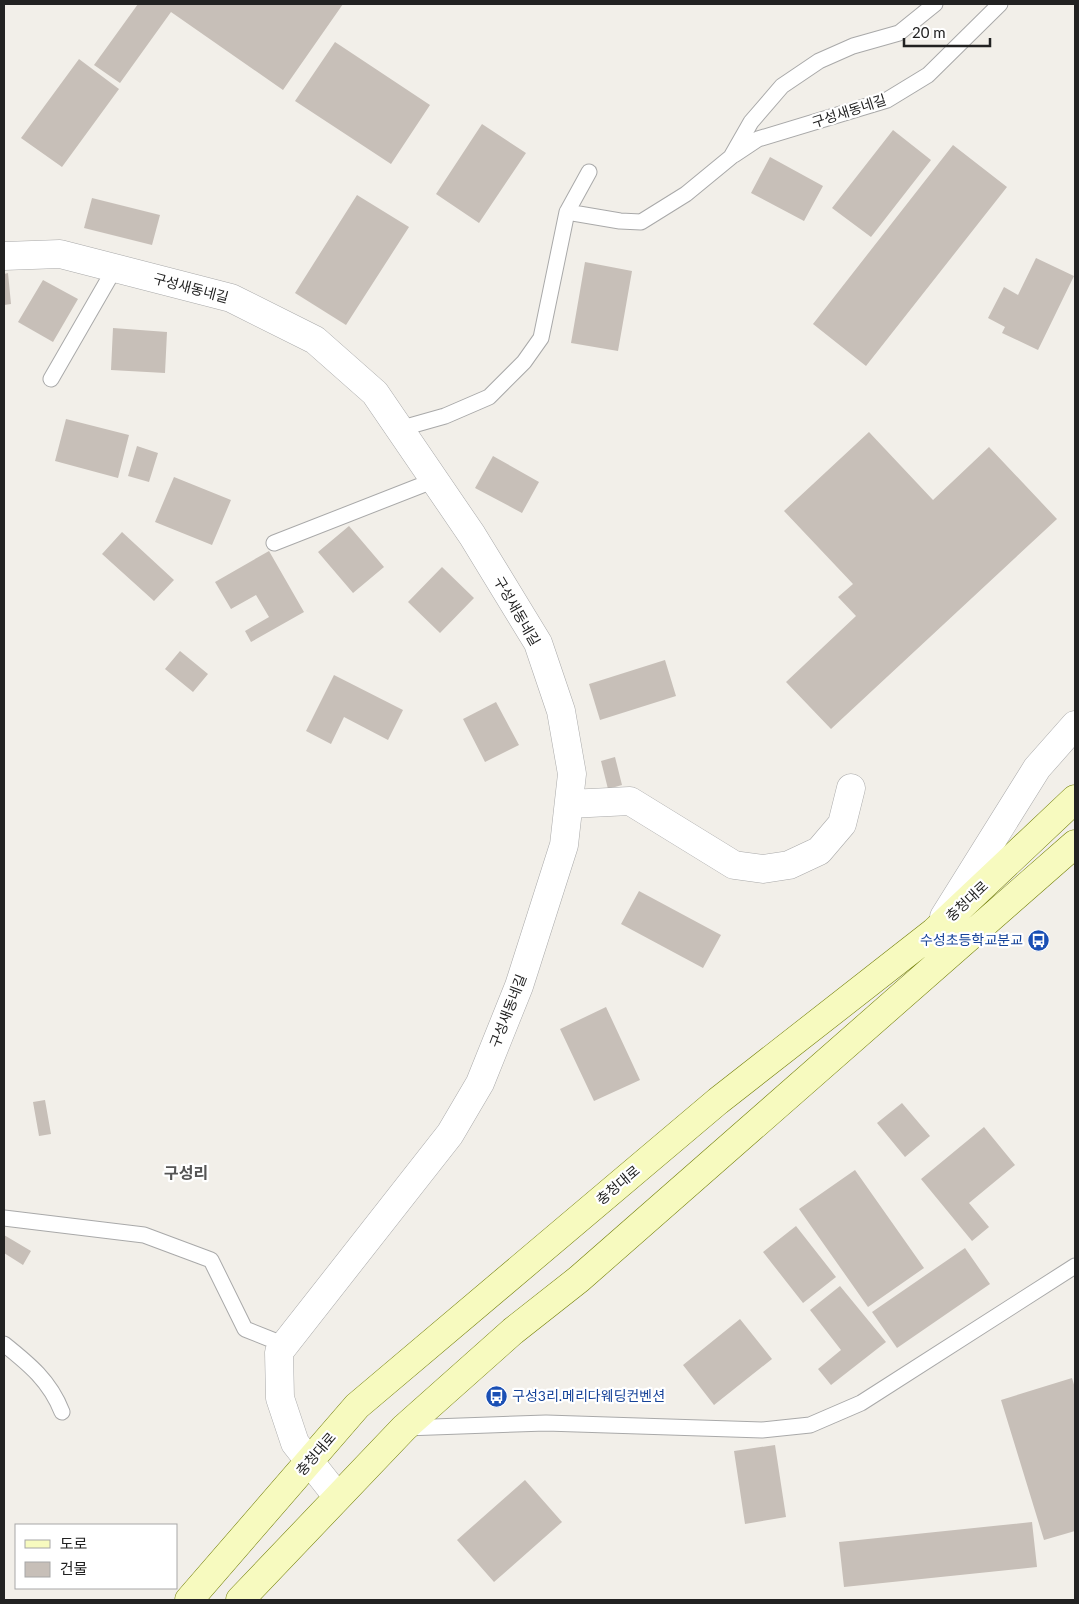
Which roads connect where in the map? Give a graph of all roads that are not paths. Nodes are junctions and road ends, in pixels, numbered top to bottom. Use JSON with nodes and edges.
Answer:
{"nodes":[{"id":1,"x":935,"y":4,"type":"edge"},
{"id":2,"x":1000,"y":4,"type":"edge"},
{"id":3,"x":731,"y":157,"type":"junction"},
{"id":4,"x":589,"y":172,"type":"dead end"},
{"id":5,"x":567,"y":212,"type":"junction"},
{"id":6,"x":4,"y":256,"type":"edge"},
{"id":7,"x":115,"y":268,"type":"junction"},
{"id":8,"x":51,"y":379,"type":"dead end"},
{"id":9,"x":399,"y":429,"type":"junction"},
{"id":10,"x":435,"y":480,"type":"junction"},
{"id":11,"x":274,"y":542,"type":"dead end"},
{"id":12,"x":1075,"y":725,"type":"edge"},
{"id":13,"x":851,"y":788,"type":"dead end"},
{"id":14,"x":1075,"y":799,"type":"edge"},
{"id":15,"x":569,"y":804,"type":"junction"},
{"id":16,"x":1075,"y":844,"type":"edge"},
{"id":17,"x":1075,"y":854,"type":"edge"},
{"id":18,"x":1040,"y":878,"type":"junction"},
{"id":19,"x":934,"y":932,"type":"junction"},
{"id":20,"x":4,"y":1218,"type":"edge"},
{"id":21,"x":1075,"y":1266,"type":"edge"},
{"id":22,"x":4,"y":1344,"type":"edge"},
{"id":23,"x":285,"y":1345,"type":"junction"},
{"id":24,"x":62,"y":1412,"type":"dead end"},
{"id":25,"x":404,"y":1428,"type":"junction"},
{"id":26,"x":310,"y":1462,"type":"junction"},
{"id":27,"x":337,"y":1496,"type":"junction"},
{"id":28,"x":189,"y":1600,"type":"edge"},
{"id":29,"x":240,"y":1600,"type":"edge"}],
"edges":[{"from":1,"to":3,"type":"lane","name":"구성새동네길"},
{"from":2,"to":3,"type":"lane","name":"구성새동네길"},
{"from":3,"to":5,"type":"lane","name":"구성새동네길"},
{"from":4,"to":5,"type":"lane"},
{"from":5,"to":9,"type":"lane"},
{"from":6,"to":7,"type":"street","name":"구성새동네길"},
{"from":7,"to":8,"type":"lane"},
{"from":7,"to":9,"type":"street","name":"구성새동네길"},
{"from":9,"to":10,"type":"street","name":"구성새동네길"},
{"from":10,"to":11,"type":"lane"},
{"from":10,"to":15,"type":"street","name":"구성새동네길"},
{"from":12,"to":19,"type":"street"},
{"from":13,"to":15,"type":"street"},
{"from":14,"to":19,"type":"main road","name":"충청대로"},
{"from":15,"to":23,"type":"street","name":"구성새동네길"},
{"from":16,"to":18,"type":"main road"},
{"from":17,"to":18,"type":"street"},
{"from":18,"to":25,"type":"main road"},
{"from":19,"to":26,"type":"main road","name":"충청대로"},
{"from":20,"to":23,"type":"lane"},
{"from":21,"to":25,"type":"lane"},
{"from":22,"to":24,"type":"lane"},
{"from":23,"to":26,"type":"street","name":"구성새동네길"},
{"from":25,"to":27,"type":"main road"},
{"from":26,"to":27,"type":"street","name":"구성새동네길"},
{"from":26,"to":28,"type":"main road","name":"충청대로"},
{"from":27,"to":29,"type":"main road"}]}
